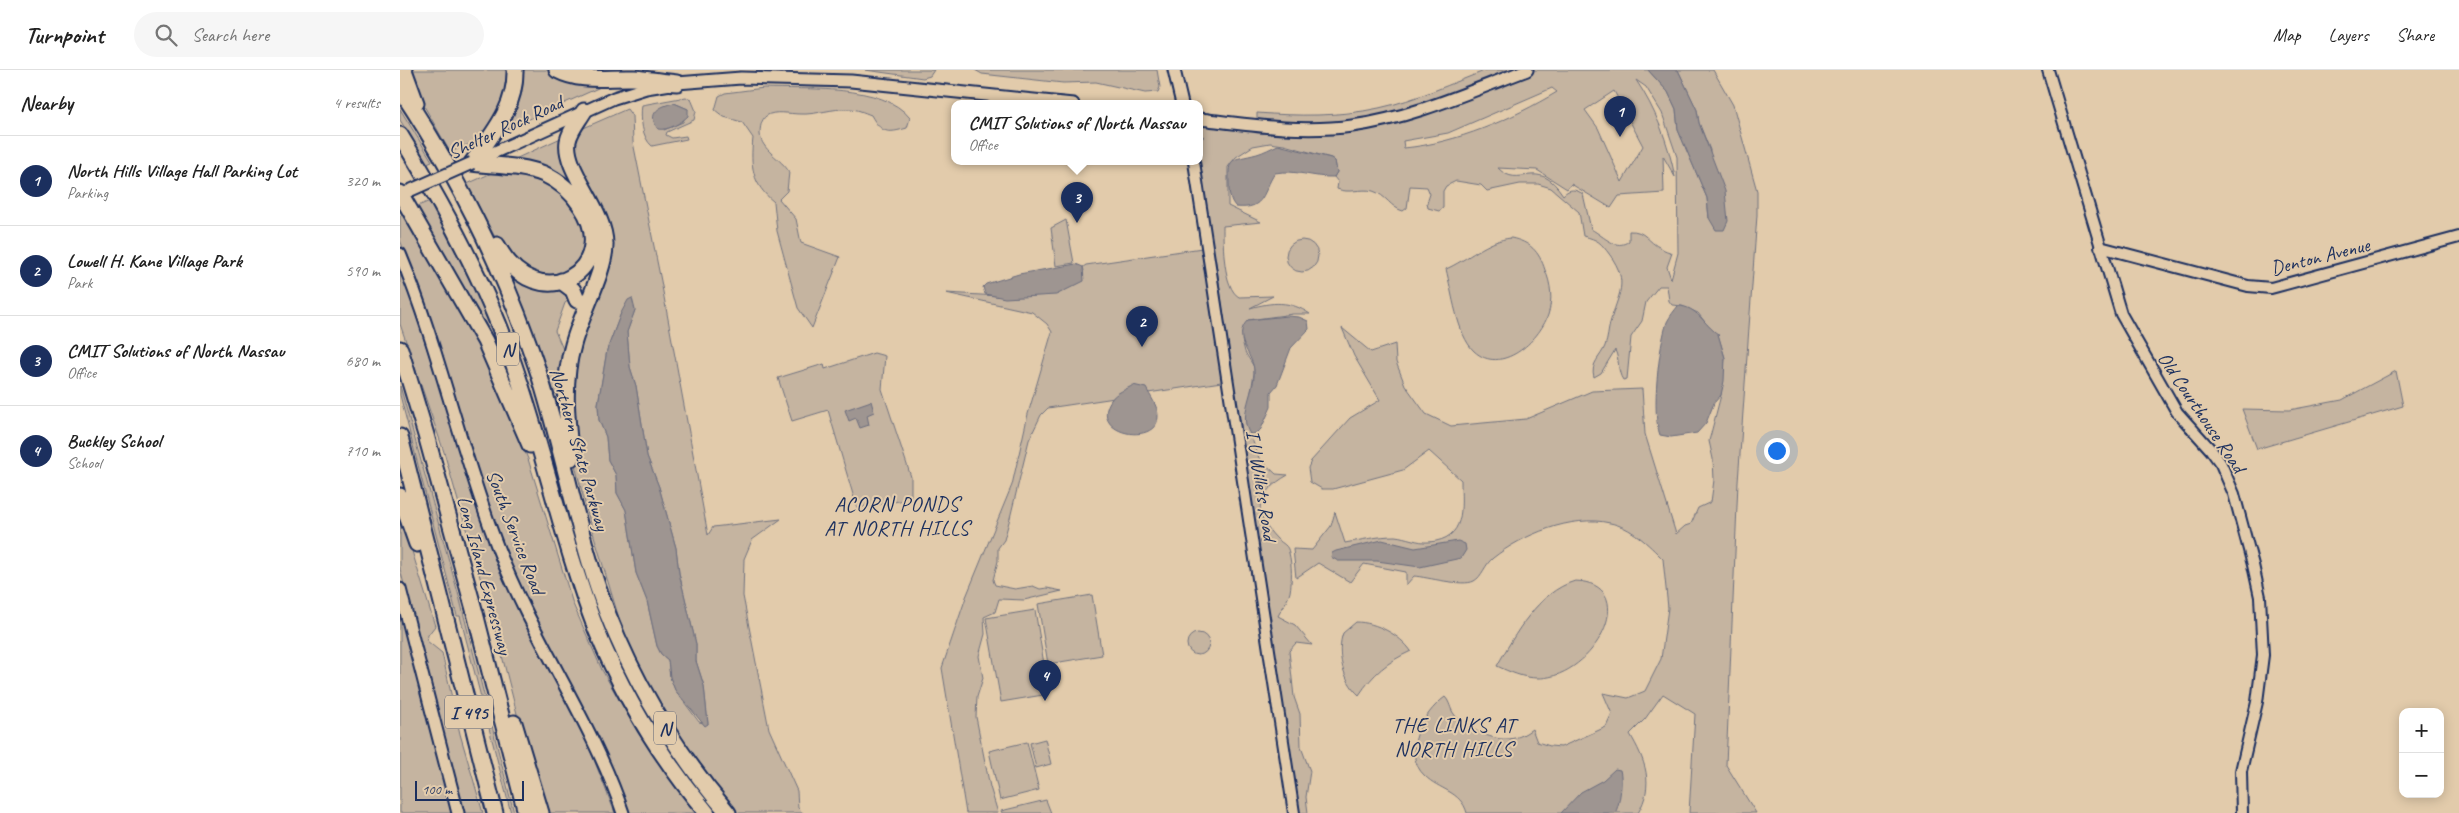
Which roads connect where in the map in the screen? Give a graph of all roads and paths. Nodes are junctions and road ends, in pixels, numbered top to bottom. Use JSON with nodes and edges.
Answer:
{"nodes":[{"id":1,"x":404,"y":70,"type":"edge"},
{"id":2,"x":515,"y":70,"type":"edge"},
{"id":3,"x":556,"y":70,"type":"edge"},
{"id":4,"x":1174,"y":70,"type":"edge"},
{"id":5,"x":1527,"y":70,"type":"edge"},
{"id":6,"x":2048,"y":70,"type":"edge"},
{"id":7,"x":677,"y":83,"type":"junction"},
{"id":8,"x":400,"y":89,"type":"edge"},
{"id":9,"x":1034,"y":100,"type":"edge"},
{"id":10,"x":1181,"y":100,"type":"edge"},
{"id":11,"x":584,"y":111,"type":"junction"},
{"id":12,"x":1203,"y":119,"type":"edge"},
{"id":13,"x":428,"y":132,"type":"junction"},
{"id":14,"x":400,"y":135,"type":"edge"},
{"id":15,"x":472,"y":163,"type":"junction"},
{"id":16,"x":1194,"y":165,"type":"edge"},
{"id":17,"x":460,"y":189,"type":"junction"},
{"id":18,"x":402,"y":194,"type":"edge"},
{"id":19,"x":2459,"y":237,"type":"edge"},
{"id":20,"x":2100,"y":247,"type":"junction"},
{"id":21,"x":400,"y":254,"type":"edge"},
{"id":22,"x":561,"y":281,"type":"junction"},
{"id":23,"x":577,"y":300,"type":"dead end"},
{"id":24,"x":400,"y":349,"type":"edge"},
{"id":25,"x":400,"y":437,"type":"edge"},
{"id":26,"x":400,"y":496,"type":"edge"},
{"id":27,"x":576,"y":510,"type":"junction"},
{"id":28,"x":579,"y":580,"type":"junction"},
{"id":29,"x":400,"y":589,"type":"edge"},
{"id":30,"x":443,"y":610,"type":"junction"},
{"id":31,"x":475,"y":613,"type":"junction"},
{"id":32,"x":458,"y":813,"type":"edge"},
{"id":33,"x":495,"y":813,"type":"edge"},
{"id":34,"x":526,"y":813,"type":"edge"},
{"id":35,"x":541,"y":813,"type":"edge"},
{"id":36,"x":624,"y":813,"type":"edge"},
{"id":37,"x":707,"y":813,"type":"edge"},
{"id":38,"x":728,"y":813,"type":"edge"},
{"id":39,"x":1294,"y":813,"type":"edge"},
{"id":40,"x":2242,"y":813,"type":"edge"}],
"edges":[{"from":1,"to":13,"type":"highway"},
{"from":2,"to":15,"type":"highway"},
{"from":3,"to":7,"type":"highway"},
{"from":4,"to":10,"type":"main road"},
{"from":5,"to":12,"type":"main road"},
{"from":6,"to":20,"type":"street","name":"Old Courthouse Road"},
{"from":7,"to":9,"type":"main road","name":"Shelter Rock Road"},
{"from":7,"to":11,"type":"main road","name":"Shelter Rock Road"},
{"from":8,"to":13,"type":"highway","name":"Northern State Parkway","number":"N"},
{"from":11,"to":15,"type":"main road","name":"Shelter Rock Road"},
{"from":11,"to":27,"type":"highway"},
{"from":13,"to":17,"type":"highway","name":"Northern State Parkway","number":"N"},
{"from":14,"to":28,"type":"highway","name":"Northern State Parkway","number":"N"},
{"from":15,"to":18,"type":"main road","name":"Shelter Rock Road","bridge":true},
{"from":15,"to":22,"type":"highway"},
{"from":16,"to":39,"type":"street","name":"I U Willets Road"},
{"from":17,"to":22,"type":"highway"},
{"from":17,"to":27,"type":"highway","name":"Northern State Parkway","number":"N"},
{"from":18,"to":28,"type":"highway"},
{"from":19,"to":20,"type":"street","name":"Denton Avenue"},
{"from":20,"to":40,"type":"street","name":"Old Courthouse Road"},
{"from":21,"to":36,"type":"main road","name":"South Service Road"},
{"from":22,"to":23,"type":"highway"},
{"from":24,"to":31,"type":"highway","name":"Long Island Expressway","number":"I 495"},
{"from":25,"to":30,"type":"highway","number":"I 495"},
{"from":26,"to":30,"type":"highway"},
{"from":27,"to":38,"type":"highway","name":"Northern State Parkway","number":"N"},
{"from":28,"to":37,"type":"highway","name":"Northern State Parkway","number":"N"},
{"from":29,"to":32,"type":"main road"},
{"from":30,"to":33,"type":"highway","number":"I 495"},
{"from":31,"to":34,"type":"highway","name":"Long Island Expressway","number":"I 495"},
{"from":31,"to":35,"type":"highway"}]}
